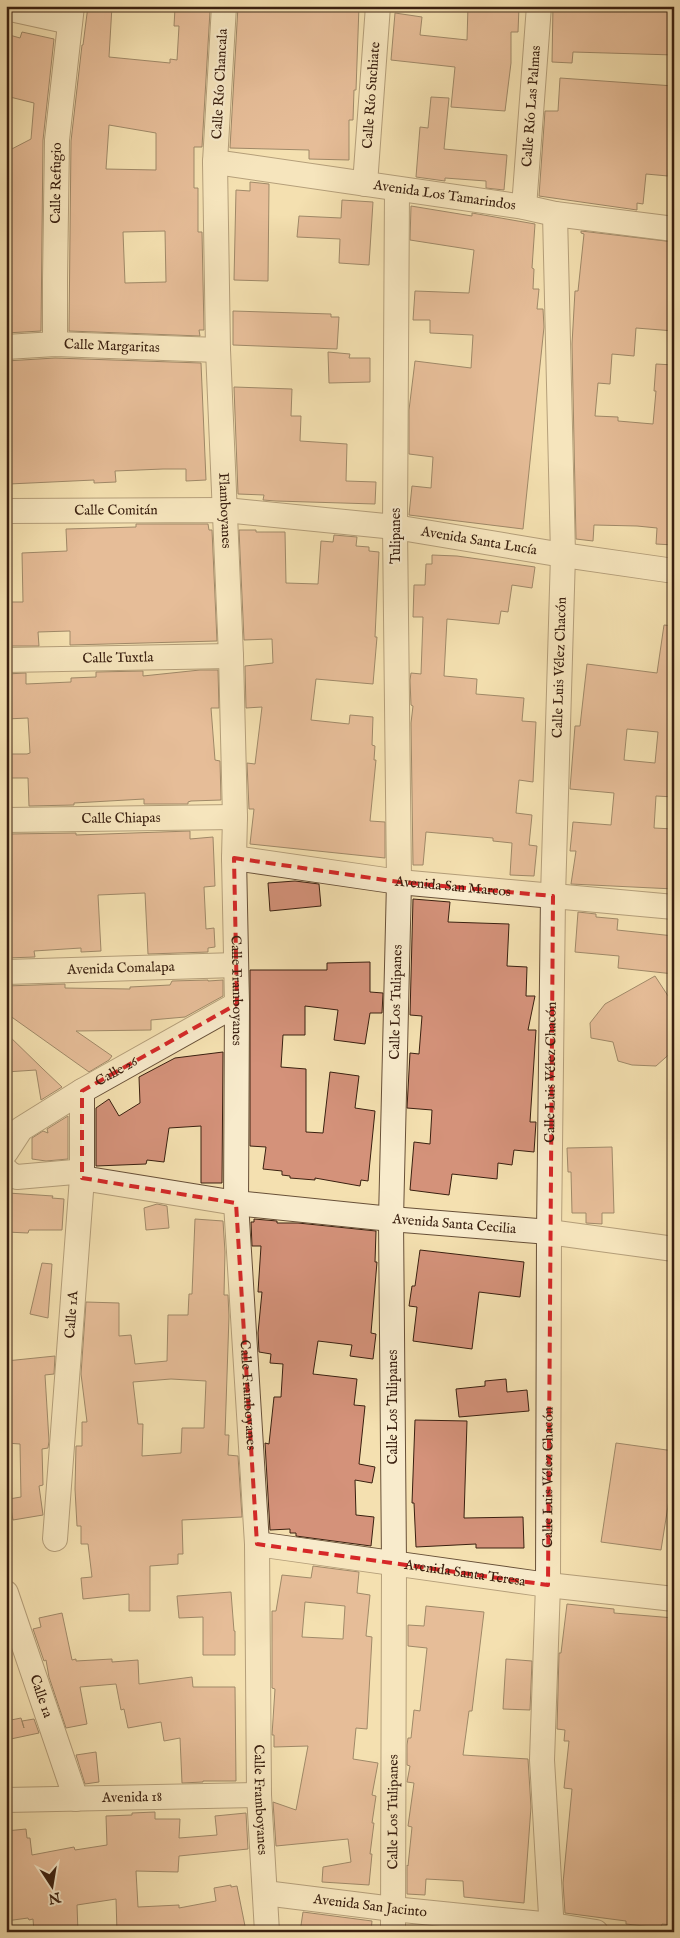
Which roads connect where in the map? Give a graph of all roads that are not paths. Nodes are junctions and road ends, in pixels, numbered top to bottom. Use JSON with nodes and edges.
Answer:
{"nodes":[{"id":1,"x":224,"y":6,"type":"edge"},
{"id":2,"x":378,"y":6,"type":"edge"},
{"id":3,"x":539,"y":6,"type":"edge"},
{"id":4,"x":6,"y":8,"type":"edge"},
{"id":5,"x":71,"y":14,"type":"edge"},
{"id":6,"x":215,"y":162,"type":"junction"},
{"id":7,"x":365,"y":184,"type":"junction"},
{"id":8,"x":397,"y":190,"type":"junction"},
{"id":9,"x":524,"y":207,"type":"junction"},
{"id":10,"x":555,"y":214,"type":"junction"},
{"id":11,"x":674,"y":228,"type":"edge"},
{"id":12,"x":55,"y":344,"type":"junction"},
{"id":13,"x":6,"y":347,"type":"edge"},
{"id":14,"x":218,"y":350,"type":"junction"},
{"id":15,"x":225,"y":510,"type":"junction"},
{"id":16,"x":6,"y":511,"type":"edge"},
{"id":17,"x":395,"y":527,"type":"junction"},
{"id":18,"x":563,"y":555,"type":"junction"},
{"id":19,"x":674,"y":571,"type":"edge"},
{"id":20,"x":231,"y":656,"type":"junction"},
{"id":21,"x":6,"y":660,"type":"edge"},
{"id":22,"x":235,"y":817,"type":"junction"},
{"id":23,"x":6,"y":820,"type":"edge"},
{"id":24,"x":234,"y":858,"type":"junction"},
{"id":25,"x":398,"y":882,"type":"junction"},
{"id":26,"x":554,"y":896,"type":"junction"},
{"id":27,"x":674,"y":907,"type":"edge"},
{"id":28,"x":236,"y":965,"type":"junction"},
{"id":29,"x":6,"y":972,"type":"edge"},
{"id":30,"x":237,"y":1004,"type":"junction"},
{"id":31,"x":82,"y":1091,"type":"junction"},
{"id":32,"x":6,"y":1152,"type":"edge"},
{"id":33,"x":6,"y":1170,"type":"edge"},
{"id":34,"x":82,"y":1178,"type":"junction"},
{"id":35,"x":236,"y":1203,"type":"junction"},
{"id":36,"x":392,"y":1219,"type":"junction"},
{"id":37,"x":549,"y":1232,"type":"junction"},
{"id":38,"x":674,"y":1248,"type":"edge"},
{"id":39,"x":55,"y":1539,"type":"dead end"},
{"id":40,"x":257,"y":1544,"type":"junction"},
{"id":41,"x":394,"y":1563,"type":"junction"},
{"id":42,"x":548,"y":1585,"type":"junction"},
{"id":43,"x":6,"y":1593,"type":"edge"},
{"id":44,"x":674,"y":1599,"type":"edge"},
{"id":45,"x":259,"y":1795,"type":"junction"},
{"id":46,"x":76,"y":1799,"type":"junction"},
{"id":47,"x":6,"y":1800,"type":"edge"},
{"id":48,"x":265,"y":1893,"type":"junction"},
{"id":49,"x":393,"y":1920,"type":"edge"},
{"id":50,"x":552,"y":1928,"type":"edge"},
{"id":51,"x":267,"y":1932,"type":"edge"},
{"id":52,"x":596,"y":1932,"type":"edge"}],
"edges":[{"from":1,"to":6,"type":"street","name":"Calle Río Chancala"},
{"from":2,"to":7,"type":"street","name":"Calle Río Suchiate"},
{"from":3,"to":9,"type":"street","name":"Calle Río Las Palmas"},
{"from":4,"to":5,"type":"street"},
{"from":5,"to":12,"type":"street","name":"Calle Refugio"},
{"from":6,"to":7,"type":"street","name":"Avenida Los Tamarindos"},
{"from":6,"to":14,"type":"street","name":"Flamboyanes"},
{"from":7,"to":8,"type":"street","name":"Avenida Los Tamarindos"},
{"from":8,"to":9,"type":"street","name":"Avenida Los Tamarindos"},
{"from":8,"to":17,"type":"street","name":"Tulipanes"},
{"from":9,"to":10,"type":"street","name":"Avenida Los Tamarindos"},
{"from":10,"to":11,"type":"street","name":"Avenida Los Tamarindos"},
{"from":10,"to":18,"type":"street","name":"Calle Luis Vélez Chacón"},
{"from":12,"to":13,"type":"street","name":"Calle Margaritas"},
{"from":12,"to":14,"type":"street","name":"Calle Margaritas"},
{"from":14,"to":15,"type":"street","name":"Flamboyanes"},
{"from":15,"to":16,"type":"street","name":"Calle Comitán"},
{"from":15,"to":17,"type":"street","name":"Avenida Santa Lucía"},
{"from":15,"to":20,"type":"street","name":"Flamboyanes"},
{"from":17,"to":18,"type":"street","name":"Avenida Santa Lucía"},
{"from":17,"to":25,"type":"street","name":"Tulipanes"},
{"from":18,"to":19,"type":"street","name":"Avenida Santa Lucía"},
{"from":18,"to":26,"type":"street","name":"Calle Luis Vélez Chacón"},
{"from":20,"to":21,"type":"street","name":"Calle Tuxtla"},
{"from":20,"to":22,"type":"street","name":"Flamboyanes"},
{"from":22,"to":23,"type":"street","name":"Calle Chiapas"},
{"from":22,"to":24,"type":"street","name":"Flamboyanes"},
{"from":24,"to":25,"type":"street","name":"Avenida San Marcos"},
{"from":24,"to":28,"type":"street","name":"Calle Framboyanes"},
{"from":25,"to":26,"type":"street","name":"Avenida San Marcos"},
{"from":25,"to":36,"type":"street","name":"Calle Los Tulipanes"},
{"from":26,"to":27,"type":"street","name":"Avenida San Marcos"},
{"from":26,"to":37,"type":"street","name":"Calle Luis Vélez Chacón"},
{"from":28,"to":29,"type":"street","name":"Avenida Comalapa"},
{"from":28,"to":30,"type":"street","name":"Calle Framboyanes"},
{"from":30,"to":31,"type":"street","name":"Calle 26"},
{"from":30,"to":35,"type":"street","name":"Calle Framboyanes"},
{"from":31,"to":32,"type":"street","name":"Calle 26"},
{"from":31,"to":34,"type":"street","name":"Calle 1A"},
{"from":33,"to":34,"type":"street","name":"Avenida Santa Cecilia"},
{"from":34,"to":35,"type":"street","name":"Avenida Santa Cecilia"},
{"from":34,"to":39,"type":"street","name":"Calle 1A"},
{"from":35,"to":36,"type":"street","name":"Avenida Santa Cecilia"},
{"from":35,"to":40,"type":"street","name":"Calle Framboyanes"},
{"from":36,"to":37,"type":"street","name":"Avenida Santa Cecilia"},
{"from":36,"to":41,"type":"street","name":"Calle Los Tulipanes"},
{"from":37,"to":38,"type":"street","name":"Avenida Santa Cecilia"},
{"from":37,"to":42,"type":"street","name":"Calle Luis Vélez Chacón"},
{"from":40,"to":41,"type":"street","name":"Avenida Santa Teresa"},
{"from":40,"to":45,"type":"street","name":"Calle Framboyanes"},
{"from":41,"to":42,"type":"street","name":"Avenida Santa Teresa"},
{"from":41,"to":49,"type":"street","name":"Calle Los Tulipanes"},
{"from":42,"to":44,"type":"street","name":"Avenida Santa Teresa"},
{"from":42,"to":50,"type":"street","name":"Calle Luis Vélez Chacón"},
{"from":43,"to":46,"type":"street","name":"Calle 1a"},
{"from":45,"to":46,"type":"street","name":"Avenida 18"},
{"from":45,"to":48,"type":"street","name":"Calle Framboyanes"},
{"from":46,"to":47,"type":"street","name":"Avenida 18"},
{"from":48,"to":49,"type":"street","name":"Avenida San Jacinto"},
{"from":48,"to":51,"type":"street","name":"Calle Framboyanes"},
{"from":49,"to":50,"type":"street","name":"Avenida San Jacinto"},
{"from":50,"to":52,"type":"street","name":"Avenida San Jacinto"}]}
